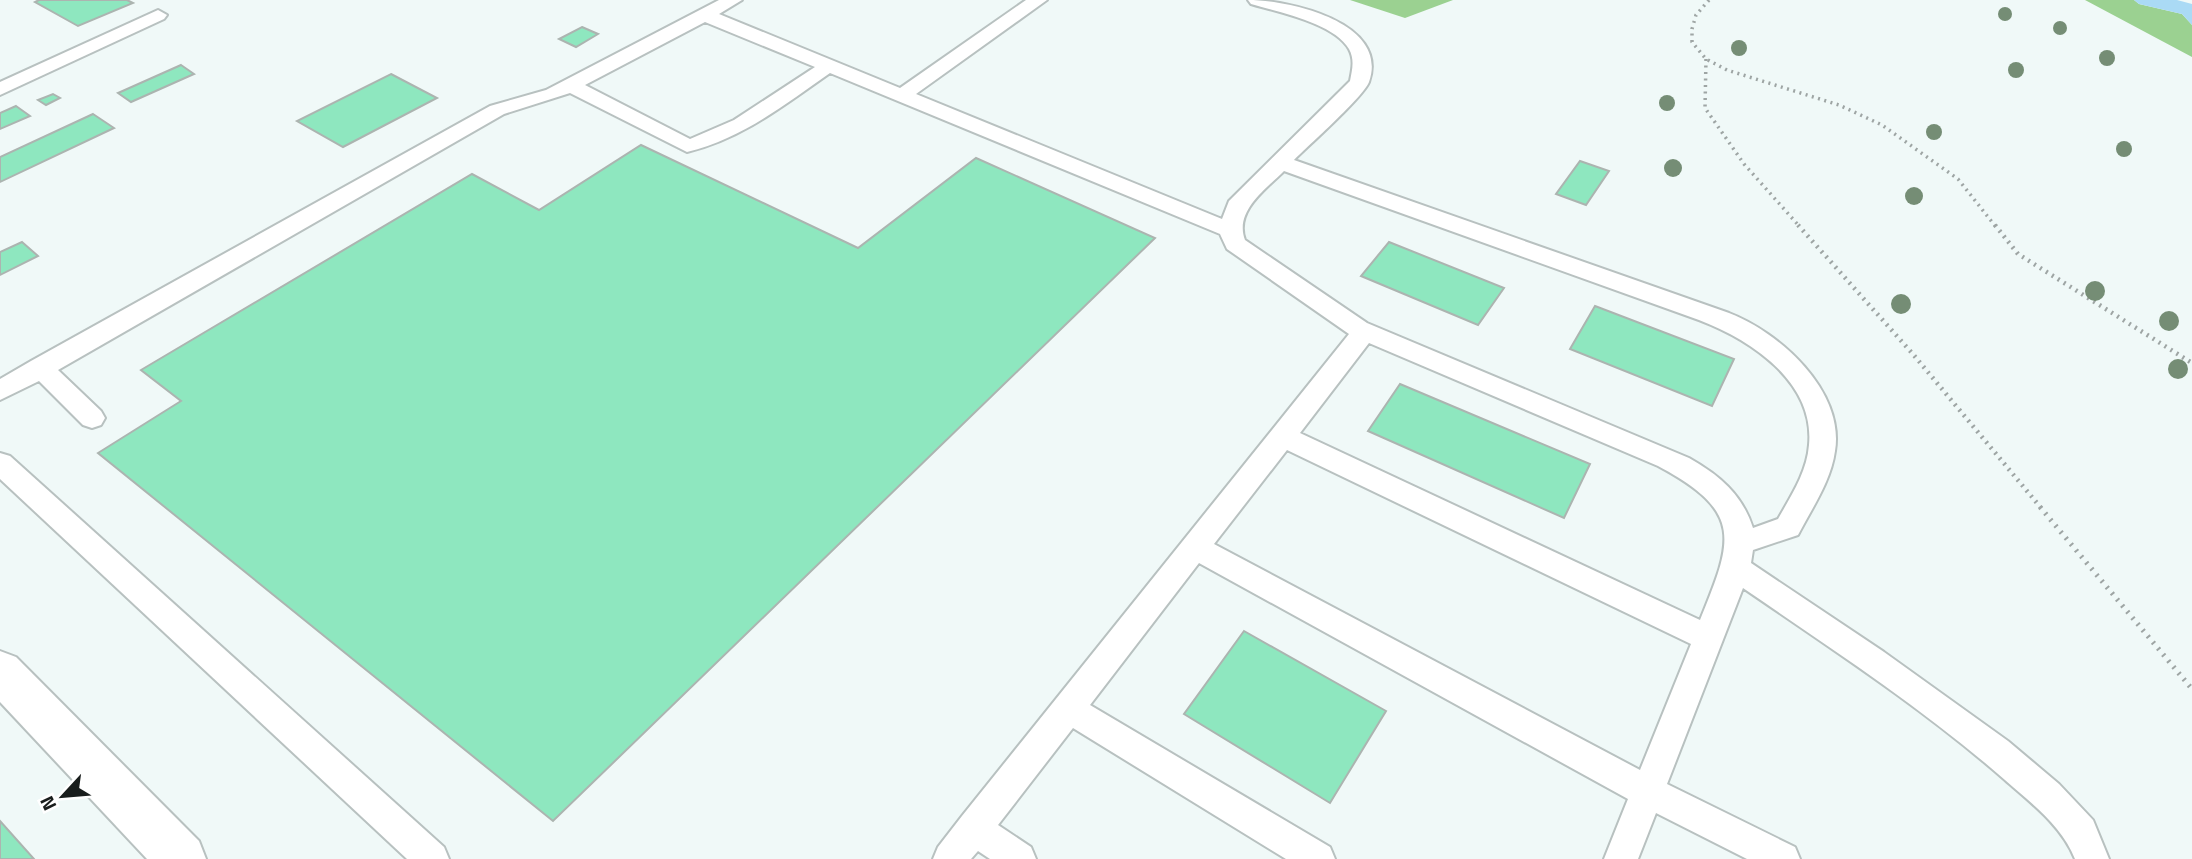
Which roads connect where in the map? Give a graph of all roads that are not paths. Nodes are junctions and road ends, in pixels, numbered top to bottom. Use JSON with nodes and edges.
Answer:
{"nodes":[{"id":1,"x":733,"y":0,"type":"edge"},
{"id":2,"x":1038,"y":0,"type":"edge"},
{"id":3,"x":1257,"y":0,"type":"edge"},
{"id":4,"x":158,"y":15,"type":"dead end"},
{"id":5,"x":705,"y":15,"type":"junction"},
{"id":6,"x":830,"y":65,"type":"junction"},
{"id":7,"x":570,"y":85,"type":"junction"},
{"id":8,"x":0,"y":89,"type":"edge"},
{"id":9,"x":902,"y":95,"type":"junction"},
{"id":10,"x":1280,"y":162,"type":"junction"},
{"id":11,"x":1230,"y":230,"type":"junction"},
{"id":12,"x":1363,"y":331,"type":"junction"},
{"id":13,"x":40,"y":367,"type":"junction"},
{"id":14,"x":0,"y":391,"type":"edge"},
{"id":15,"x":92,"y":418,"type":"dead end"},
{"id":16,"x":1282,"y":436,"type":"junction"},
{"id":17,"x":0,"y":463,"type":"edge"},
{"id":18,"x":1195,"y":547,"type":"junction"},
{"id":19,"x":1737,"y":555,"type":"junction"},
{"id":20,"x":1708,"y":638,"type":"junction"},
{"id":21,"x":0,"y":671,"type":"edge"},
{"id":22,"x":1068,"y":708,"type":"junction"},
{"id":23,"x":1648,"y":792,"type":"junction"},
{"id":24,"x":974,"y":828,"type":"junction"},
{"id":25,"x":181,"y":859,"type":"edge"},
{"id":26,"x":432,"y":859,"type":"edge"},
{"id":27,"x":950,"y":859,"type":"edge"},
{"id":28,"x":1019,"y":859,"type":"edge"},
{"id":29,"x":1318,"y":859,"type":"edge"},
{"id":30,"x":1621,"y":859,"type":"edge"},
{"id":31,"x":1783,"y":859,"type":"edge"},
{"id":32,"x":2092,"y":859,"type":"edge"}],
"edges":[{"from":1,"to":5,"type":"lane"},
{"from":2,"to":9,"type":"lane"},
{"from":3,"to":10,"type":"lane"},
{"from":4,"to":8,"type":"lane"},
{"from":5,"to":6,"type":"lane"},
{"from":5,"to":7,"type":"lane"},
{"from":6,"to":7,"type":"lane"},
{"from":6,"to":9,"type":"lane"},
{"from":7,"to":13,"type":"lane"},
{"from":9,"to":11,"type":"lane"},
{"from":10,"to":11,"type":"lane"},
{"from":10,"to":19,"type":"lane"},
{"from":11,"to":12,"type":"lane"},
{"from":12,"to":16,"type":"lane"},
{"from":12,"to":19,"type":"lane"},
{"from":13,"to":14,"type":"lane"},
{"from":13,"to":15,"type":"lane"},
{"from":16,"to":18,"type":"lane"},
{"from":16,"to":20,"type":"lane"},
{"from":17,"to":26,"type":"lane"},
{"from":18,"to":22,"type":"lane"},
{"from":18,"to":23,"type":"lane"},
{"from":19,"to":20,"type":"lane"},
{"from":19,"to":32,"type":"lane"},
{"from":20,"to":23,"type":"lane"},
{"from":21,"to":25,"type":"street"},
{"from":22,"to":24,"type":"lane"},
{"from":22,"to":29,"type":"lane"},
{"from":23,"to":30,"type":"lane"},
{"from":23,"to":31,"type":"lane"},
{"from":24,"to":27,"type":"lane"},
{"from":24,"to":28,"type":"lane"}]}
